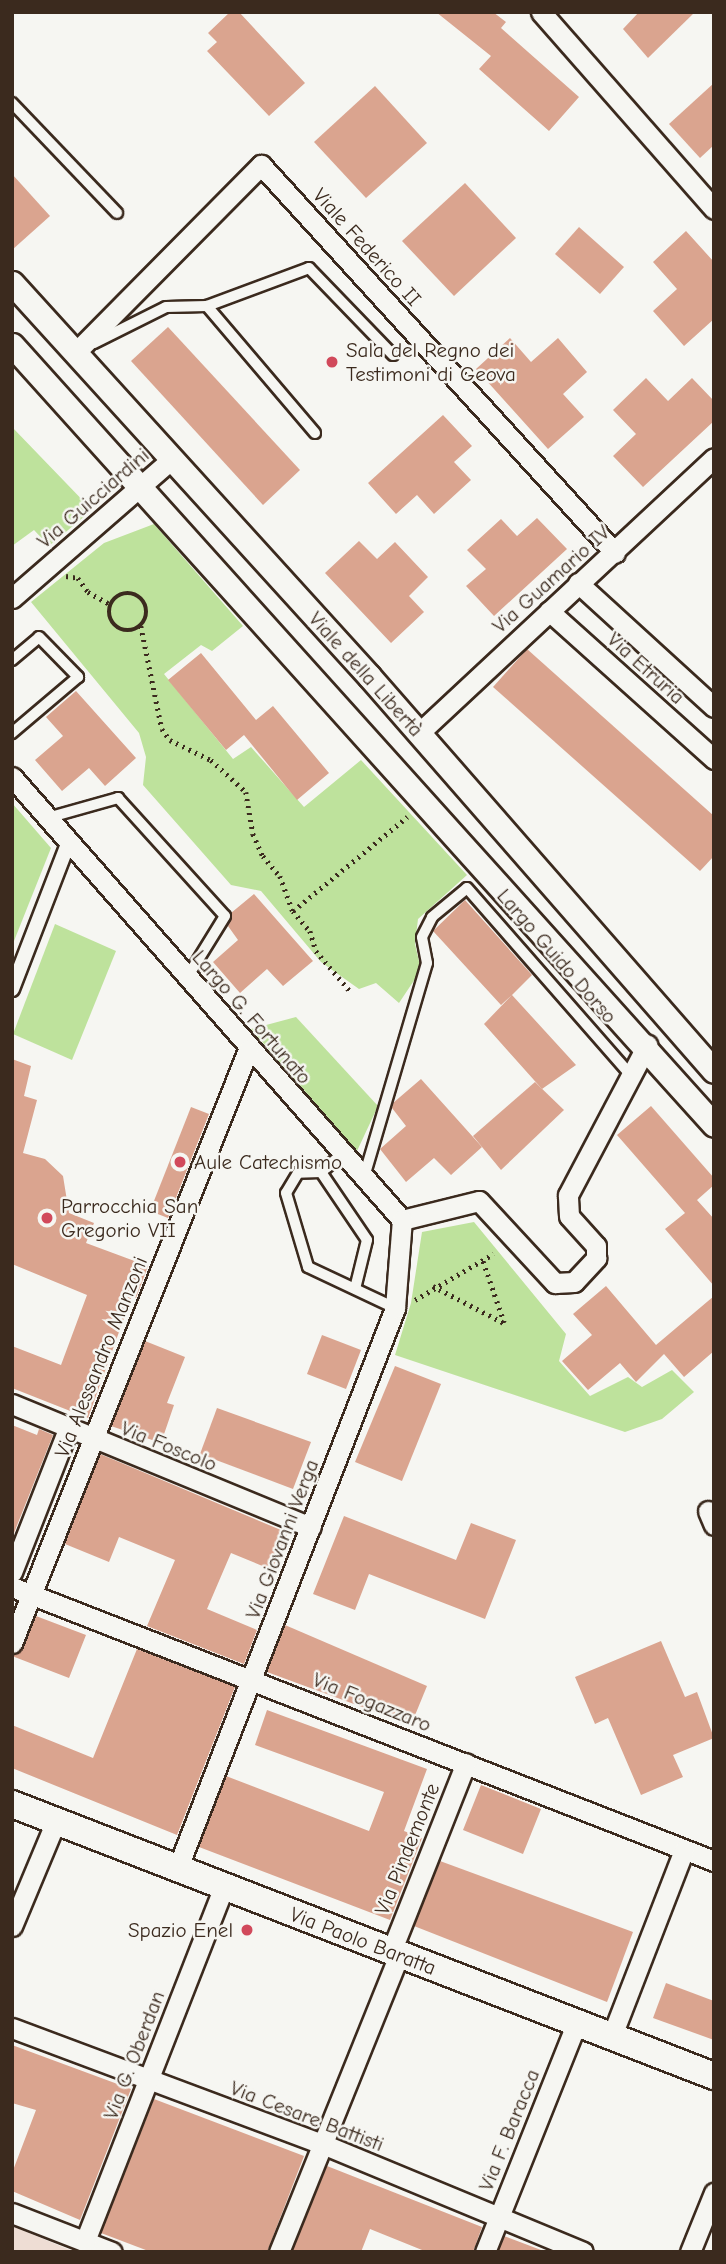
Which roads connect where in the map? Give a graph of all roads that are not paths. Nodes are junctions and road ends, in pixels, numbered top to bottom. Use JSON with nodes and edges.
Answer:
{"nodes":[{"id":1,"x":541,"y":12,"type":"edge"},
{"id":2,"x":12,"y":103,"type":"edge"},
{"id":3,"x":714,"y":209,"type":"edge"},
{"id":4,"x":117,"y":213,"type":"dead end"},
{"id":5,"x":12,"y":283,"type":"edge"},
{"id":6,"x":207,"y":306,"type":"junction"},
{"id":7,"x":12,"y":345,"type":"edge"},
{"id":8,"x":77,"y":351,"type":"junction"},
{"id":9,"x":393,"y":355,"type":"dead end"},
{"id":10,"x":315,"y":433,"type":"dead end"},
{"id":11,"x":714,"y":458,"type":"edge"},
{"id":12,"x":172,"y":459,"type":"junction"},
{"id":13,"x":142,"y":485,"type":"junction"},
{"id":14,"x":615,"y":553,"type":"junction"},
{"id":15,"x":578,"y":583,"type":"junction"},
{"id":16,"x":12,"y":598,"type":"edge"},
{"id":17,"x":549,"y":611,"type":"junction"},
{"id":18,"x":12,"y":660,"type":"edge"},
{"id":19,"x":714,"y":707,"type":"edge"},
{"id":20,"x":12,"y":733,"type":"edge"},
{"id":21,"x":419,"y":733,"type":"junction"},
{"id":22,"x":714,"y":759,"type":"edge"},
{"id":23,"x":12,"y":777,"type":"edge"},
{"id":24,"x":47,"y":818,"type":"junction"},
{"id":25,"x":69,"y":841,"type":"junction"},
{"id":26,"x":188,"y":976,"type":"junction"},
{"id":27,"x":12,"y":989,"type":"edge"},
{"id":28,"x":647,"y":1045,"type":"junction"},
{"id":29,"x":248,"y":1050,"type":"junction"},
{"id":30,"x":714,"y":1071,"type":"edge"},
{"id":31,"x":629,"y":1073,"type":"junction"},
{"id":32,"x":714,"y":1125,"type":"edge"},
{"id":33,"x":342,"y":1154,"type":"junction"},
{"id":34,"x":321,"y":1172,"type":"junction"},
{"id":35,"x":364,"y":1177,"type":"junction"},
{"id":36,"x":402,"y":1220,"type":"junction"},
{"id":37,"x":355,"y":1289,"type":"junction"},
{"id":38,"x":403,"y":1306,"type":"junction"},
{"id":39,"x":12,"y":1404,"type":"edge"},
{"id":40,"x":68,"y":1429,"type":"junction"},
{"id":41,"x":92,"y":1440,"type":"junction"},
{"id":42,"x":312,"y":1527,"type":"junction"},
{"id":43,"x":12,"y":1572,"type":"edge"},
{"id":44,"x":12,"y":1587,"type":"edge"},
{"id":45,"x":33,"y":1595,"type":"junction"},
{"id":46,"x":12,"y":1643,"type":"edge"},
{"id":47,"x":253,"y":1679,"type":"junction"},
{"id":48,"x":466,"y":1763,"type":"junction"},
{"id":49,"x":12,"y":1804,"type":"edge"},
{"id":50,"x":56,"y":1821,"type":"junction"},
{"id":51,"x":684,"y":1850,"type":"junction"},
{"id":52,"x":714,"y":1861,"type":"edge"},
{"id":53,"x":178,"y":1867,"type":"junction"},
{"id":54,"x":224,"y":1886,"type":"junction"},
{"id":55,"x":12,"y":1926,"type":"edge"},
{"id":56,"x":395,"y":1954,"type":"junction"},
{"id":57,"x":576,"y":2025,"type":"junction"},
{"id":58,"x":12,"y":2028,"type":"edge"},
{"id":59,"x":611,"y":2038,"type":"junction"},
{"id":60,"x":714,"y":2076,"type":"edge"},
{"id":61,"x":149,"y":2080,"type":"junction"},
{"id":62,"x":325,"y":2145,"type":"junction"},
{"id":63,"x":714,"y":2193,"type":"edge"},
{"id":64,"x":12,"y":2213,"type":"edge"},
{"id":65,"x":497,"y":2219,"type":"junction"},
{"id":66,"x":85,"y":2241,"type":"junction"},
{"id":67,"x":112,"y":2252,"type":"edge"},
{"id":68,"x":279,"y":2252,"type":"edge"},
{"id":69,"x":485,"y":2252,"type":"edge"},
{"id":70,"x":583,"y":2252,"type":"edge"},
{"id":71,"x":690,"y":2252,"type":"edge"}],
"edges":[{"from":1,"to":3,"type":"street"},
{"from":2,"to":4,"type":"lane"},
{"from":5,"to":8,"type":"street","name":"Viale della Libertà"},
{"from":6,"to":8,"type":"lane"},
{"from":6,"to":9,"type":"lane"},
{"from":6,"to":10,"type":"lane"},
{"from":7,"to":13,"type":"street","name":"Viale della Libertà"},
{"from":8,"to":12,"type":"street","name":"Viale della Libertà"},
{"from":8,"to":14,"type":"street","name":"Viale Federico II"},
{"from":11,"to":14,"type":"street","name":"Via Guamario IV"},
{"from":12,"to":13,"type":"street","name":"Via Guicciardini"},
{"from":12,"to":21,"type":"street","name":"Viale della Libertà"},
{"from":13,"to":16,"type":"street","name":"Via Guicciardini"},
{"from":13,"to":28,"type":"street","name":"Viale della Libertà"},
{"from":14,"to":15,"type":"street","name":"Via Guamario IV"},
{"from":15,"to":17,"type":"street","name":"Via Guamario IV"},
{"from":15,"to":19,"type":"street","name":"Via Etruria"},
{"from":17,"to":21,"type":"street","name":"Via Guamario IV"},
{"from":17,"to":22,"type":"street","name":"Via Etruria"},
{"from":18,"to":20,"type":"lane"},
{"from":21,"to":30,"type":"street","name":"Viale della Libertà"},
{"from":23,"to":24,"type":"street","name":"Largo G. Fortunato"},
{"from":24,"to":25,"type":"street","name":"Largo G. Fortunato"},
{"from":24,"to":26,"type":"lane"},
{"from":25,"to":26,"type":"street","name":"Largo G. Fortunato"},
{"from":25,"to":27,"type":"street"},
{"from":26,"to":29,"type":"street","name":"Largo G. Fortunato"},
{"from":28,"to":31,"type":"street"},
{"from":28,"to":32,"type":"street","name":"Viale della Libertà"},
{"from":29,"to":33,"type":"street","name":"Largo G. Fortunato"},
{"from":29,"to":41,"type":"street","name":"Via Alessandro Manzoni"},
{"from":31,"to":35,"type":"lane","name":"Largo Guido Dorso"},
{"from":31,"to":36,"type":"street"},
{"from":33,"to":34,"type":"lane"},
{"from":33,"to":35,"type":"street","name":"Largo G. Fortunato"},
{"from":34,"to":37,"type":"lane"},
{"from":34,"to":37,"type":"lane"},
{"from":35,"to":36,"type":"street","name":"Largo G. Fortunato"},
{"from":36,"to":38,"type":"street","name":"Via Giovanni Verga"},
{"from":37,"to":38,"type":"lane"},
{"from":38,"to":42,"type":"street","name":"Via Giovanni Verga"},
{"from":39,"to":40,"type":"street","name":"Via Foscolo"},
{"from":40,"to":41,"type":"street","name":"Via Foscolo"},
{"from":40,"to":43,"type":"street"},
{"from":41,"to":42,"type":"street","name":"Via Foscolo"},
{"from":41,"to":45,"type":"street","name":"Via Alessandro Manzoni"},
{"from":42,"to":47,"type":"street","name":"Via Giovanni Verga"},
{"from":44,"to":45,"type":"street","name":"Via Fogazzaro"},
{"from":45,"to":46,"type":"street","name":"Via Alessandro Manzoni"},
{"from":45,"to":47,"type":"street","name":"Via Fogazzaro"},
{"from":47,"to":48,"type":"street","name":"Via Fogazzaro"},
{"from":47,"to":53,"type":"street","name":"Via Giovanni Verga"},
{"from":48,"to":51,"type":"street","name":"Via Fogazzaro"},
{"from":48,"to":56,"type":"street","name":"Via Pindemonte"},
{"from":49,"to":50,"type":"main road","name":"Via Paolo Baratta"},
{"from":50,"to":53,"type":"main road","name":"Via Paolo Baratta"},
{"from":50,"to":55,"type":"street"},
{"from":51,"to":52,"type":"street","name":"Via Fogazzaro"},
{"from":51,"to":59,"type":"street"},
{"from":53,"to":54,"type":"main road","name":"Via Paolo Baratta"},
{"from":54,"to":56,"type":"main road","name":"Via Paolo Baratta"},
{"from":54,"to":61,"type":"street","name":"Via G. Oberdan"},
{"from":56,"to":57,"type":"main road","name":"Via Paolo Baratta"},
{"from":56,"to":62,"type":"street","name":"Via Pindemonte"},
{"from":57,"to":59,"type":"main road","name":"Via Paolo Baratta"},
{"from":57,"to":65,"type":"street","name":"Via F. Baracca"},
{"from":58,"to":61,"type":"street","name":"Via Cesare Battisti"},
{"from":59,"to":60,"type":"main road","name":"Via Paolo Baratta"},
{"from":61,"to":62,"type":"street","name":"Via Cesare Battisti"},
{"from":61,"to":66,"type":"street","name":"Via G. Oberdan"},
{"from":62,"to":65,"type":"street","name":"Via Cesare Battisti"},
{"from":62,"to":68,"type":"street","name":"Via Pindemonte"},
{"from":63,"to":71,"type":"street"},
{"from":64,"to":66,"type":"street"},
{"from":65,"to":69,"type":"street","name":"Via F. Baracca"},
{"from":65,"to":70,"type":"street","name":"Via Cesare Battisti"},
{"from":66,"to":67,"type":"street"}]}
